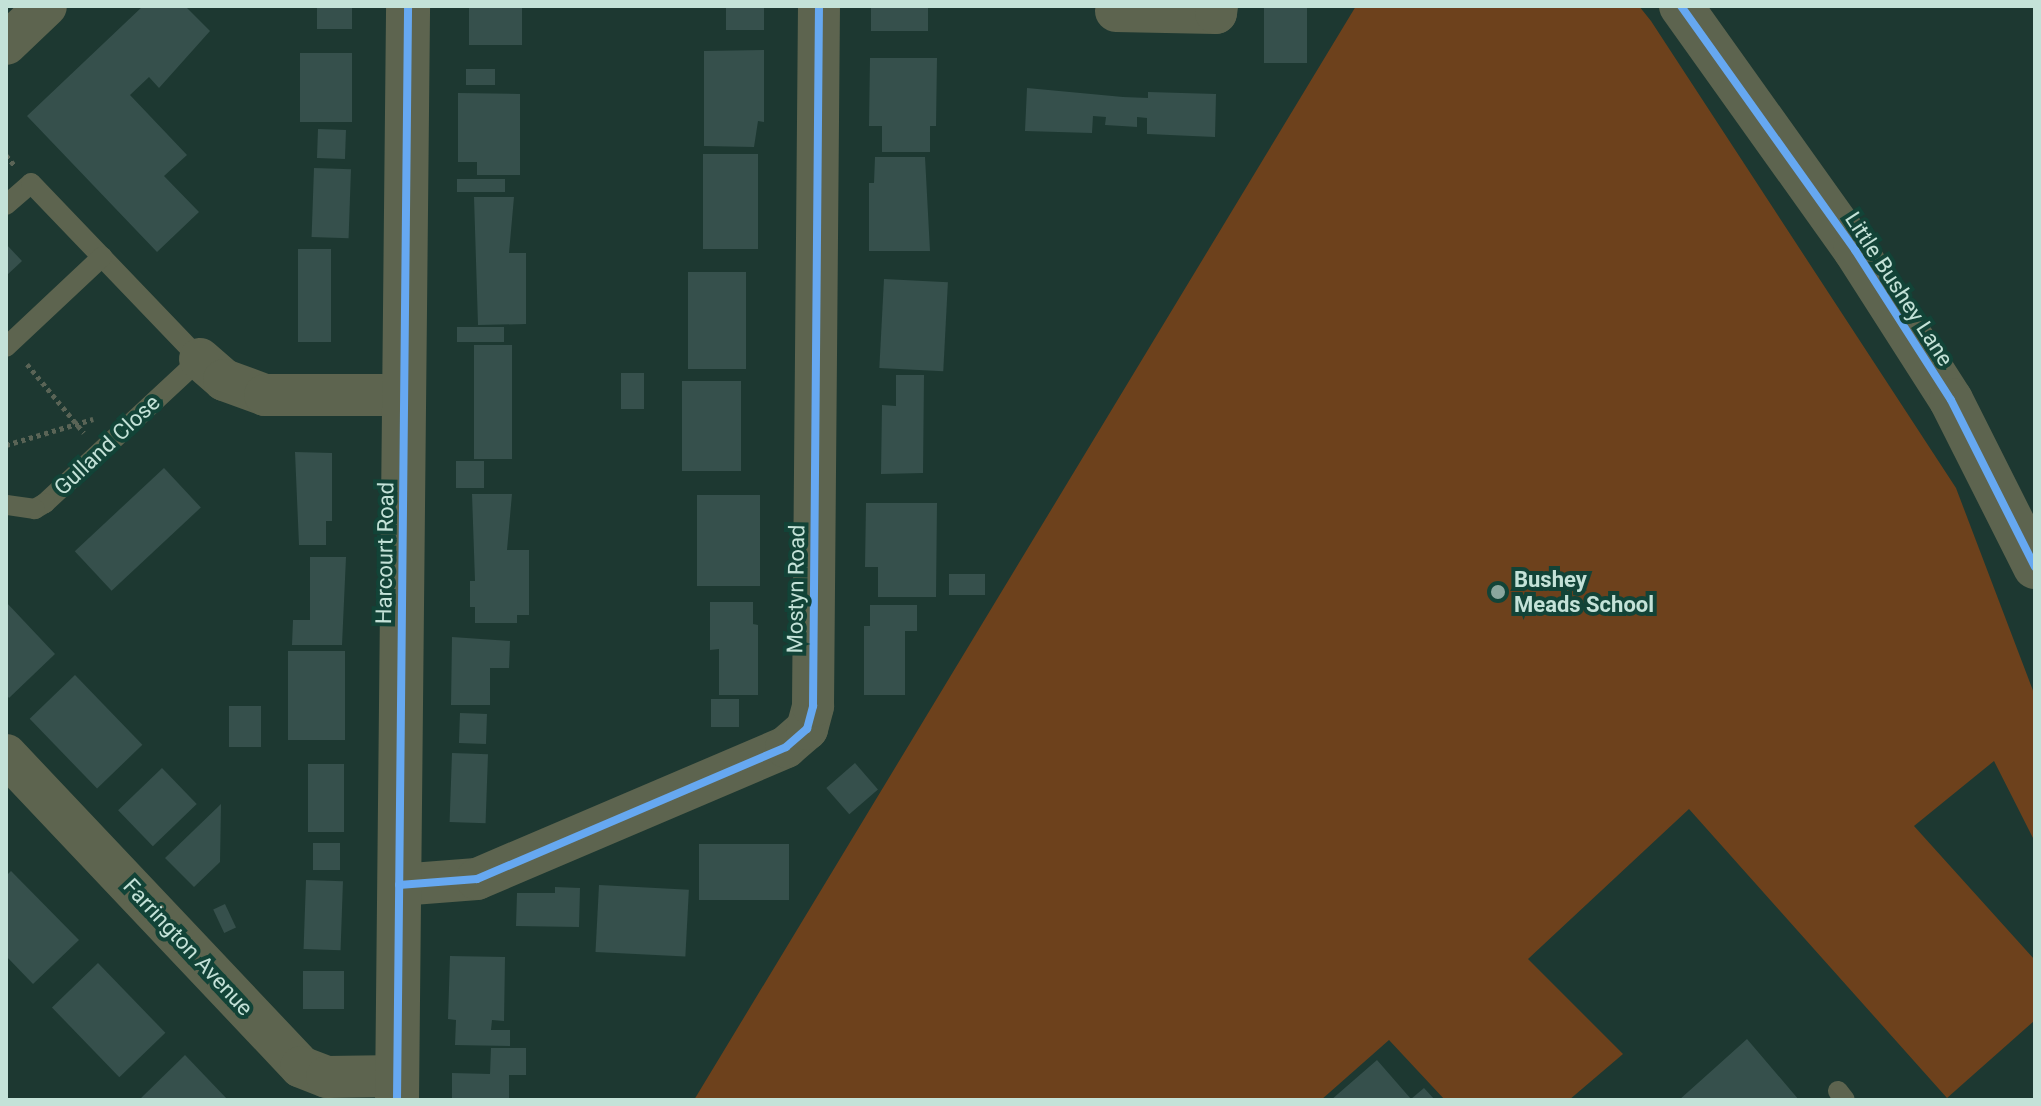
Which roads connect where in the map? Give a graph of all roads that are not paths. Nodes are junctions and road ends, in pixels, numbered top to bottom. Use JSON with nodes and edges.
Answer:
{"nodes":[{"id":1,"x":46,"y":6,"type":"edge"},
{"id":2,"x":408,"y":6,"type":"edge"},
{"id":3,"x":819,"y":6,"type":"edge"},
{"id":4,"x":1217,"y":6,"type":"edge"},
{"id":5,"x":1681,"y":6,"type":"edge"},
{"id":6,"x":1116,"y":11,"type":"dead end"},
{"id":7,"x":6,"y":44,"type":"edge"},
{"id":8,"x":6,"y":205,"type":"edge"},
{"id":9,"x":102,"y":257,"type":"junction"},
{"id":10,"x":8,"y":345,"type":"edge"},
{"id":11,"x":200,"y":359,"type":"junction"},
{"id":12,"x":404,"y":395,"type":"junction"},
{"id":13,"x":6,"y":505,"type":"edge"},
{"id":14,"x":2035,"y":567,"type":"edge"},
{"id":15,"x":6,"y":755,"type":"edge"},
{"id":16,"x":399,"y":885,"type":"junction"},
{"id":17,"x":398,"y":1088,"type":"edge"}],
"edges":[{"from":1,"to":7,"type":"street"},
{"from":2,"to":12,"type":"street","name":"Harcourt Road"},
{"from":3,"to":16,"type":"street","name":"Mostyn Road"},
{"from":4,"to":6,"type":"street"},
{"from":5,"to":14,"type":"street","name":"Little Bushey Lane"},
{"from":8,"to":9,"type":"lane"},
{"from":9,"to":10,"type":"lane"},
{"from":9,"to":11,"type":"lane"},
{"from":11,"to":12,"type":"street"},
{"from":11,"to":13,"type":"lane","name":"Gulland Close"},
{"from":12,"to":16,"type":"street","name":"Harcourt Road"},
{"from":15,"to":17,"type":"street","name":"Farrington Avenue"},
{"from":16,"to":17,"type":"street","name":"Harcourt Road"}]}
